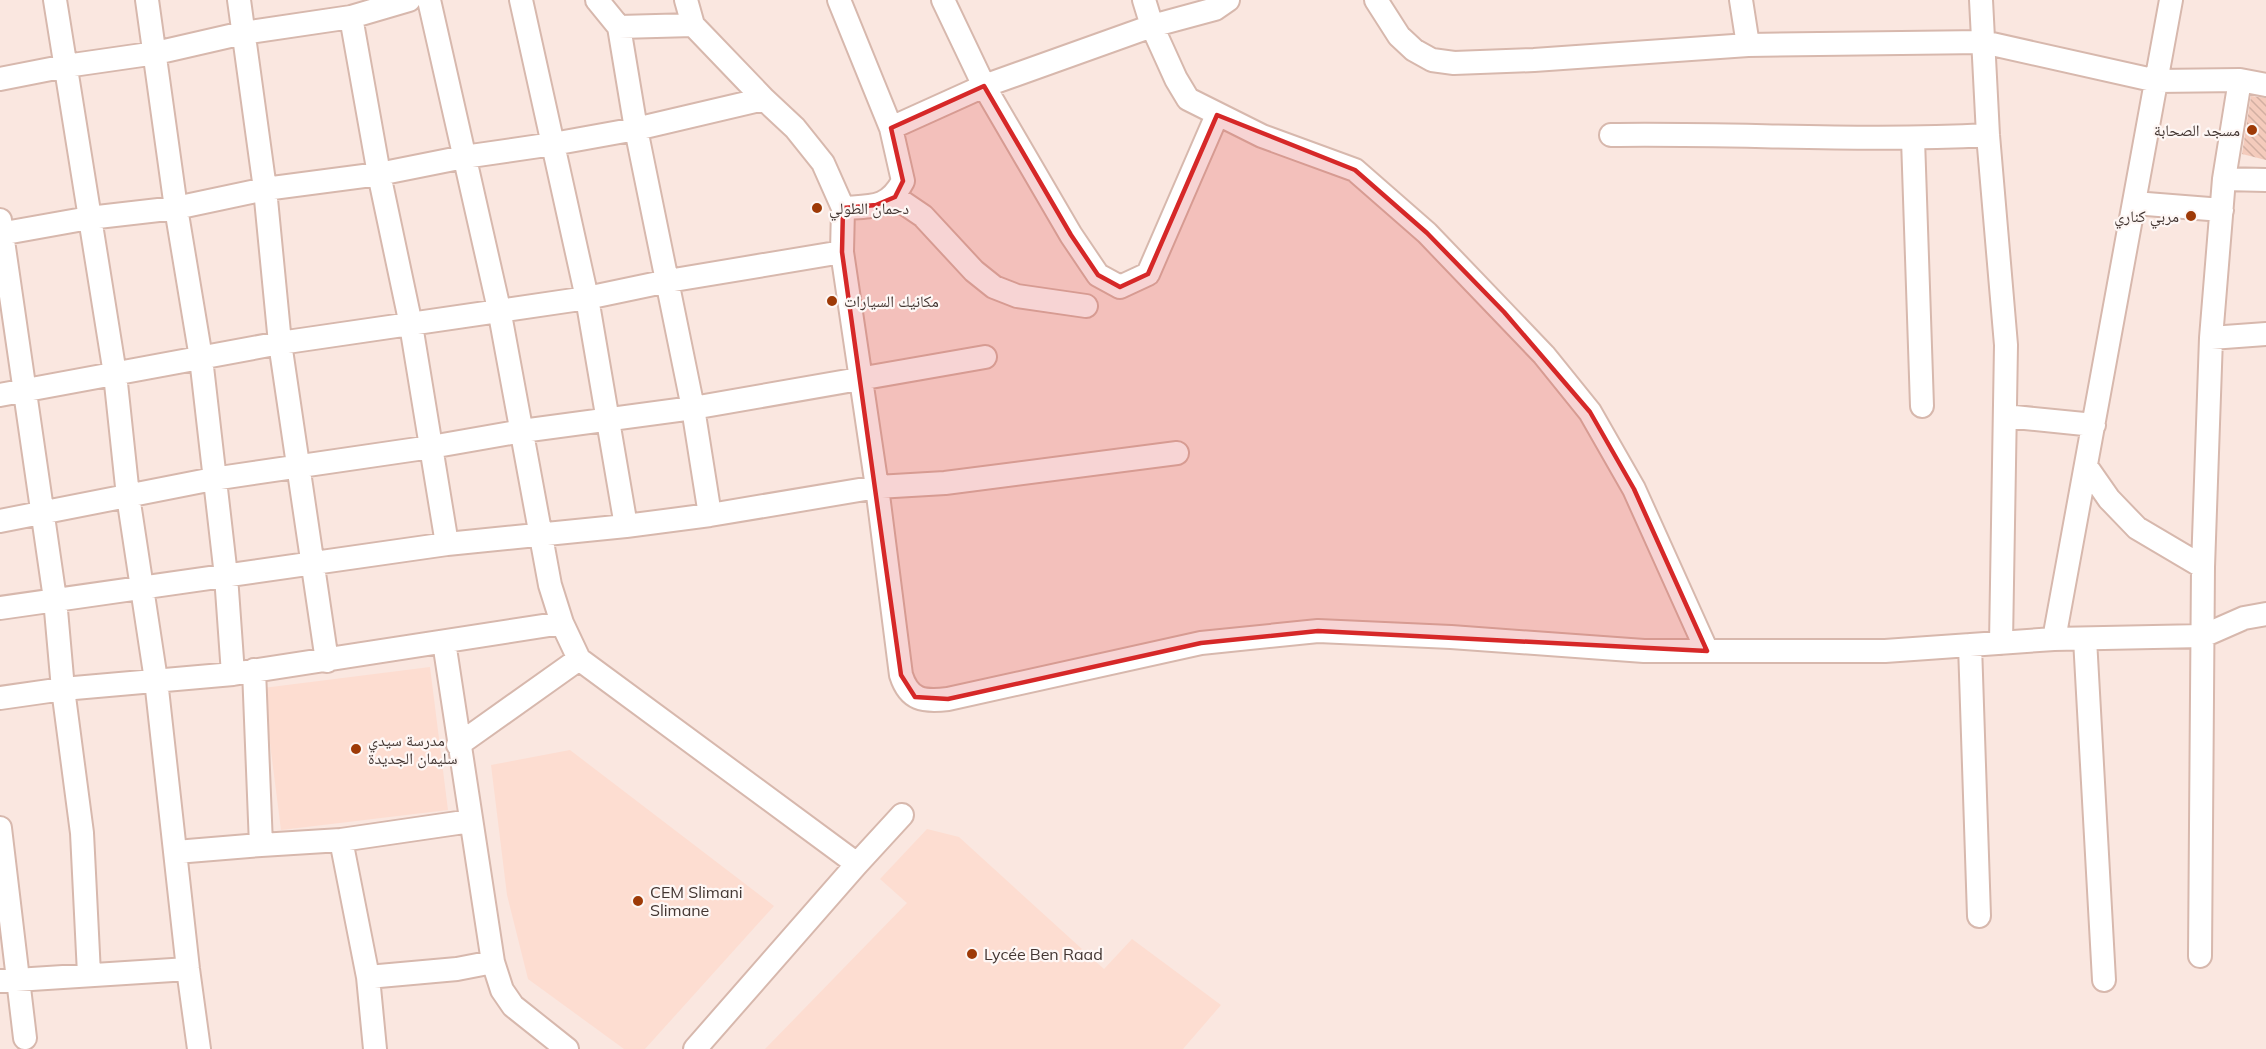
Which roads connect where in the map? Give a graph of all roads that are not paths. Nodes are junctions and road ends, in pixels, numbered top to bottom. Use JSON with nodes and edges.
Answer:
{"nodes":[{"id":1,"x":55,"y":0,"type":"edge"},
{"id":2,"x":147,"y":0,"type":"edge"},
{"id":3,"x":238,"y":0,"type":"edge"},
{"id":4,"x":410,"y":0,"type":"edge"},
{"id":5,"x":429,"y":0,"type":"edge"},
{"id":6,"x":597,"y":0,"type":"edge"},
{"id":7,"x":686,"y":0,"type":"edge"},
{"id":8,"x":839,"y":0,"type":"edge"},
{"id":9,"x":943,"y":0,"type":"edge"},
{"id":10,"x":1144,"y":0,"type":"edge"},
{"id":11,"x":1228,"y":0,"type":"edge"},
{"id":12,"x":1376,"y":0,"type":"edge"},
{"id":13,"x":1741,"y":0,"type":"edge"},
{"id":14,"x":1981,"y":0,"type":"edge"},
{"id":15,"x":2170,"y":0,"type":"edge"},
{"id":16,"x":528,"y":1,"type":"edge"},
{"id":17,"x":351,"y":17,"type":"junction"},
{"id":18,"x":693,"y":25,"type":"junction"},
{"id":19,"x":1152,"y":26,"type":"junction"},
{"id":20,"x":619,"y":27,"type":"junction"},
{"id":21,"x":243,"y":33,"type":"junction"},
{"id":22,"x":1983,"y":42,"type":"junction"},
{"id":23,"x":1748,"y":45,"type":"junction"},
{"id":24,"x":156,"y":53,"type":"junction"},
{"id":25,"x":66,"y":66,"type":"junction"},
{"id":26,"x":0,"y":79,"type":"edge"},
{"id":27,"x":2240,"y":80,"type":"junction"},
{"id":28,"x":2157,"y":81,"type":"junction"},
{"id":29,"x":2266,"y":85,"type":"edge"},
{"id":30,"x":984,"y":86,"type":"junction"},
{"id":31,"x":764,"y":99,"type":"junction"},
{"id":32,"x":1217,"y":115,"type":"junction"},
{"id":33,"x":891,"y":128,"type":"junction"},
{"id":34,"x":636,"y":129,"type":"junction"},
{"id":35,"x":1611,"y":135,"type":"dead end"},
{"id":36,"x":1988,"y":135,"type":"junction"},
{"id":37,"x":1913,"y":139,"type":"junction"},
{"id":38,"x":553,"y":144,"type":"junction"},
{"id":39,"x":464,"y":157,"type":"junction"},
{"id":40,"x":380,"y":174,"type":"junction"},
{"id":41,"x":2224,"y":179,"type":"junction"},
{"id":42,"x":2266,"y":180,"type":"edge"},
{"id":43,"x":265,"y":189,"type":"junction"},
{"id":44,"x":895,"y":196,"type":"junction"},
{"id":45,"x":2134,"y":203,"type":"junction"},
{"id":46,"x":176,"y":208,"type":"junction"},
{"id":47,"x":843,"y":208,"type":"junction"},
{"id":48,"x":2222,"y":210,"type":"junction"},
{"id":49,"x":89,"y":218,"type":"junction"},
{"id":50,"x":1,"y":229,"type":"edge"},
{"id":51,"x":842,"y":252,"type":"junction"},
{"id":52,"x":668,"y":281,"type":"junction"},
{"id":53,"x":587,"y":298,"type":"junction"},
{"id":54,"x":1086,"y":306,"type":"dead end"},
{"id":55,"x":499,"y":309,"type":"junction"},
{"id":56,"x":411,"y":325,"type":"junction"},
{"id":57,"x":2266,"y":334,"type":"edge"},
{"id":58,"x":2211,"y":338,"type":"junction"},
{"id":59,"x":280,"y":343,"type":"junction"},
{"id":60,"x":985,"y":357,"type":"dead end"},
{"id":61,"x":201,"y":358,"type":"junction"},
{"id":62,"x":115,"y":374,"type":"junction"},
{"id":63,"x":860,"y":380,"type":"junction"},
{"id":64,"x":26,"y":391,"type":"junction"},
{"id":65,"x":0,"y":395,"type":"edge"},
{"id":66,"x":1922,"y":406,"type":"dead end"},
{"id":67,"x":693,"y":408,"type":"junction"},
{"id":68,"x":2005,"y":416,"type":"junction"},
{"id":69,"x":608,"y":421,"type":"junction"},
{"id":70,"x":2094,"y":424,"type":"junction"},
{"id":71,"x":522,"y":431,"type":"junction"},
{"id":72,"x":431,"y":447,"type":"junction"},
{"id":73,"x":1177,"y":453,"type":"dead end"},
{"id":74,"x":299,"y":465,"type":"junction"},
{"id":75,"x":2086,"y":466,"type":"junction"},
{"id":76,"x":213,"y":479,"type":"junction"},
{"id":77,"x":877,"y":487,"type":"junction"},
{"id":78,"x":128,"y":496,"type":"junction"},
{"id":79,"x":43,"y":513,"type":"junction"},
{"id":80,"x":710,"y":514,"type":"junction"},
{"id":81,"x":0,"y":521,"type":"edge"},
{"id":82,"x":626,"y":526,"type":"junction"},
{"id":83,"x":539,"y":534,"type":"junction"},
{"id":84,"x":447,"y":544,"type":"junction"},
{"id":85,"x":311,"y":565,"type":"junction"},
{"id":86,"x":2202,"y":567,"type":"junction"},
{"id":87,"x":226,"y":576,"type":"junction"},
{"id":88,"x":143,"y":587,"type":"junction"},
{"id":89,"x":55,"y":599,"type":"junction"},
{"id":90,"x":0,"y":608,"type":"edge"},
{"id":91,"x":2266,"y":614,"type":"edge"},
{"id":92,"x":562,"y":623,"type":"junction"},
{"id":93,"x":2203,"y":636,"type":"junction"},
{"id":94,"x":2054,"y":639,"type":"junction"},
{"id":95,"x":2085,"y":639,"type":"junction"},
{"id":96,"x":444,"y":642,"type":"junction"},
{"id":97,"x":2001,"y":643,"type":"junction"},
{"id":98,"x":1970,"y":645,"type":"junction"},
{"id":99,"x":1707,"y":651,"type":"junction"},
{"id":100,"x":579,"y":659,"type":"junction"},
{"id":101,"x":327,"y":661,"type":"junction"},
{"id":102,"x":243,"y":672,"type":"junction"},
{"id":103,"x":156,"y":680,"type":"junction"},
{"id":104,"x":63,"y":689,"type":"junction"},
{"id":105,"x":0,"y":698,"type":"edge"},
{"id":106,"x":458,"y":745,"type":"junction"},
{"id":107,"x":903,"y":815,"type":"dead end"},
{"id":108,"x":471,"y":821,"type":"junction"},
{"id":109,"x":0,"y":828,"type":"edge"},
{"id":110,"x":341,"y":840,"type":"junction"},
{"id":111,"x":261,"y":845,"type":"junction"},
{"id":112,"x":176,"y":852,"type":"junction"},
{"id":113,"x":857,"y":864,"type":"junction"},
{"id":114,"x":2,"y":876,"type":"edge"},
{"id":115,"x":1979,"y":916,"type":"dead end"},
{"id":116,"x":2200,"y":956,"type":"dead end"},
{"id":117,"x":494,"y":962,"type":"junction"},
{"id":118,"x":188,"y":969,"type":"junction"},
{"id":119,"x":89,"y":974,"type":"junction"},
{"id":120,"x":368,"y":977,"type":"junction"},
{"id":121,"x":9,"y":980,"type":"edge"},
{"id":122,"x":2104,"y":980,"type":"dead end"},
{"id":123,"x":26,"y":1038,"type":"dead end"},
{"id":124,"x":199,"y":1049,"type":"edge"},
{"id":125,"x":375,"y":1049,"type":"edge"},
{"id":126,"x":567,"y":1049,"type":"edge"},
{"id":127,"x":695,"y":1049,"type":"edge"}],
"edges":[{"from":1,"to":25,"type":"street"},
{"from":2,"to":24,"type":"street"},
{"from":3,"to":21,"type":"street"},
{"from":4,"to":17,"type":"street"},
{"from":5,"to":39,"type":"street"},
{"from":6,"to":20,"type":"street"},
{"from":7,"to":18,"type":"street"},
{"from":8,"to":33,"type":"street"},
{"from":9,"to":30,"type":"street"},
{"from":10,"to":19,"type":"street"},
{"from":11,"to":19,"type":"street"},
{"from":12,"to":23,"type":"street"},
{"from":13,"to":23,"type":"street"},
{"from":14,"to":22,"type":"street"},
{"from":15,"to":28,"type":"street"},
{"from":16,"to":38,"type":"street"},
{"from":17,"to":21,"type":"street"},
{"from":17,"to":40,"type":"street"},
{"from":18,"to":20,"type":"street"},
{"from":18,"to":31,"type":"street"},
{"from":19,"to":30,"type":"street"},
{"from":19,"to":32,"type":"street"},
{"from":20,"to":34,"type":"street"},
{"from":21,"to":24,"type":"street"},
{"from":21,"to":43,"type":"street"},
{"from":22,"to":23,"type":"street"},
{"from":22,"to":28,"type":"street"},
{"from":22,"to":36,"type":"street"},
{"from":24,"to":25,"type":"street"},
{"from":24,"to":46,"type":"street"},
{"from":25,"to":26,"type":"street"},
{"from":25,"to":49,"type":"street"},
{"from":27,"to":28,"type":"street"},
{"from":27,"to":29,"type":"street"},
{"from":27,"to":41,"type":"street"},
{"from":28,"to":45,"type":"street"},
{"from":30,"to":32,"type":"street"},
{"from":30,"to":33,"type":"street"},
{"from":31,"to":34,"type":"street"},
{"from":31,"to":47,"type":"street"},
{"from":32,"to":99,"type":"street"},
{"from":33,"to":44,"type":"street"},
{"from":34,"to":38,"type":"street"},
{"from":34,"to":52,"type":"street"},
{"from":35,"to":37,"type":"street"},
{"from":36,"to":37,"type":"street"},
{"from":36,"to":68,"type":"street"},
{"from":37,"to":66,"type":"street"},
{"from":38,"to":39,"type":"street"},
{"from":38,"to":53,"type":"street"},
{"from":39,"to":40,"type":"street"},
{"from":39,"to":55,"type":"street"},
{"from":40,"to":43,"type":"street"},
{"from":40,"to":56,"type":"street"},
{"from":41,"to":42,"type":"street"},
{"from":41,"to":48,"type":"street"},
{"from":43,"to":46,"type":"street"},
{"from":43,"to":59,"type":"street"},
{"from":44,"to":47,"type":"street"},
{"from":44,"to":54,"type":"street"},
{"from":45,"to":48,"type":"street"},
{"from":45,"to":70,"type":"street"},
{"from":46,"to":49,"type":"street"},
{"from":46,"to":61,"type":"street"},
{"from":47,"to":51,"type":"street"},
{"from":48,"to":58,"type":"street"},
{"from":49,"to":50,"type":"street"},
{"from":49,"to":62,"type":"street"},
{"from":50,"to":64,"type":"street"},
{"from":51,"to":52,"type":"street"},
{"from":51,"to":63,"type":"street"},
{"from":52,"to":53,"type":"street"},
{"from":52,"to":67,"type":"street"},
{"from":53,"to":55,"type":"street"},
{"from":53,"to":69,"type":"street"},
{"from":55,"to":56,"type":"street"},
{"from":55,"to":71,"type":"street"},
{"from":56,"to":59,"type":"street"},
{"from":56,"to":72,"type":"street"},
{"from":57,"to":58,"type":"street"},
{"from":58,"to":86,"type":"street"},
{"from":59,"to":61,"type":"street"},
{"from":59,"to":74,"type":"street"},
{"from":60,"to":63,"type":"street"},
{"from":61,"to":62,"type":"street"},
{"from":61,"to":76,"type":"street"},
{"from":62,"to":64,"type":"street"},
{"from":62,"to":78,"type":"street"},
{"from":63,"to":67,"type":"street"},
{"from":63,"to":77,"type":"street"},
{"from":64,"to":65,"type":"street"},
{"from":64,"to":79,"type":"street"},
{"from":67,"to":69,"type":"street"},
{"from":67,"to":80,"type":"street"},
{"from":68,"to":70,"type":"street"},
{"from":68,"to":97,"type":"street"},
{"from":69,"to":71,"type":"street"},
{"from":69,"to":82,"type":"street"},
{"from":70,"to":75,"type":"street"},
{"from":71,"to":72,"type":"street"},
{"from":71,"to":83,"type":"street"},
{"from":72,"to":74,"type":"street"},
{"from":72,"to":84,"type":"street"},
{"from":73,"to":77,"type":"street"},
{"from":74,"to":76,"type":"street"},
{"from":74,"to":85,"type":"street"},
{"from":75,"to":86,"type":"street"},
{"from":75,"to":94,"type":"street"},
{"from":76,"to":78,"type":"street"},
{"from":76,"to":87,"type":"street"},
{"from":77,"to":80,"type":"street"},
{"from":77,"to":99,"type":"street"},
{"from":78,"to":79,"type":"street"},
{"from":78,"to":88,"type":"street"},
{"from":79,"to":81,"type":"street"},
{"from":79,"to":89,"type":"street"},
{"from":80,"to":82,"type":"street"},
{"from":82,"to":83,"type":"street"},
{"from":83,"to":84,"type":"street"},
{"from":83,"to":92,"type":"street"},
{"from":84,"to":85,"type":"street"},
{"from":85,"to":87,"type":"street"},
{"from":85,"to":101,"type":"street"},
{"from":86,"to":93,"type":"street"},
{"from":87,"to":88,"type":"street"},
{"from":87,"to":102,"type":"street"},
{"from":88,"to":89,"type":"street"},
{"from":88,"to":103,"type":"street"},
{"from":89,"to":90,"type":"street"},
{"from":89,"to":104,"type":"street"},
{"from":91,"to":93,"type":"street"},
{"from":92,"to":96,"type":"street"},
{"from":92,"to":100,"type":"street"},
{"from":93,"to":95,"type":"street"},
{"from":93,"to":116,"type":"street"},
{"from":94,"to":95,"type":"street"},
{"from":94,"to":97,"type":"street"},
{"from":95,"to":122,"type":"street"},
{"from":96,"to":101,"type":"street"},
{"from":96,"to":106,"type":"street"},
{"from":97,"to":98,"type":"street"},
{"from":98,"to":99,"type":"street"},
{"from":98,"to":115,"type":"street"},
{"from":100,"to":106,"type":"street"},
{"from":100,"to":113,"type":"street"},
{"from":101,"to":102,"type":"street"},
{"from":102,"to":103,"type":"street"},
{"from":102,"to":111,"type":"street"},
{"from":103,"to":104,"type":"street"},
{"from":103,"to":112,"type":"street"},
{"from":104,"to":105,"type":"street"},
{"from":104,"to":119,"type":"street"},
{"from":106,"to":108,"type":"street"},
{"from":107,"to":113,"type":"street"},
{"from":108,"to":110,"type":"street"},
{"from":108,"to":117,"type":"street"},
{"from":109,"to":114,"type":"street"},
{"from":110,"to":111,"type":"street"},
{"from":110,"to":120,"type":"street"},
{"from":111,"to":112,"type":"street"},
{"from":112,"to":118,"type":"street"},
{"from":113,"to":127,"type":"street"},
{"from":114,"to":121,"type":"street"},
{"from":117,"to":120,"type":"street"},
{"from":117,"to":126,"type":"street"},
{"from":118,"to":119,"type":"street"},
{"from":118,"to":124,"type":"street"},
{"from":119,"to":121,"type":"street"},
{"from":120,"to":125,"type":"street"},
{"from":121,"to":123,"type":"street"}]}
